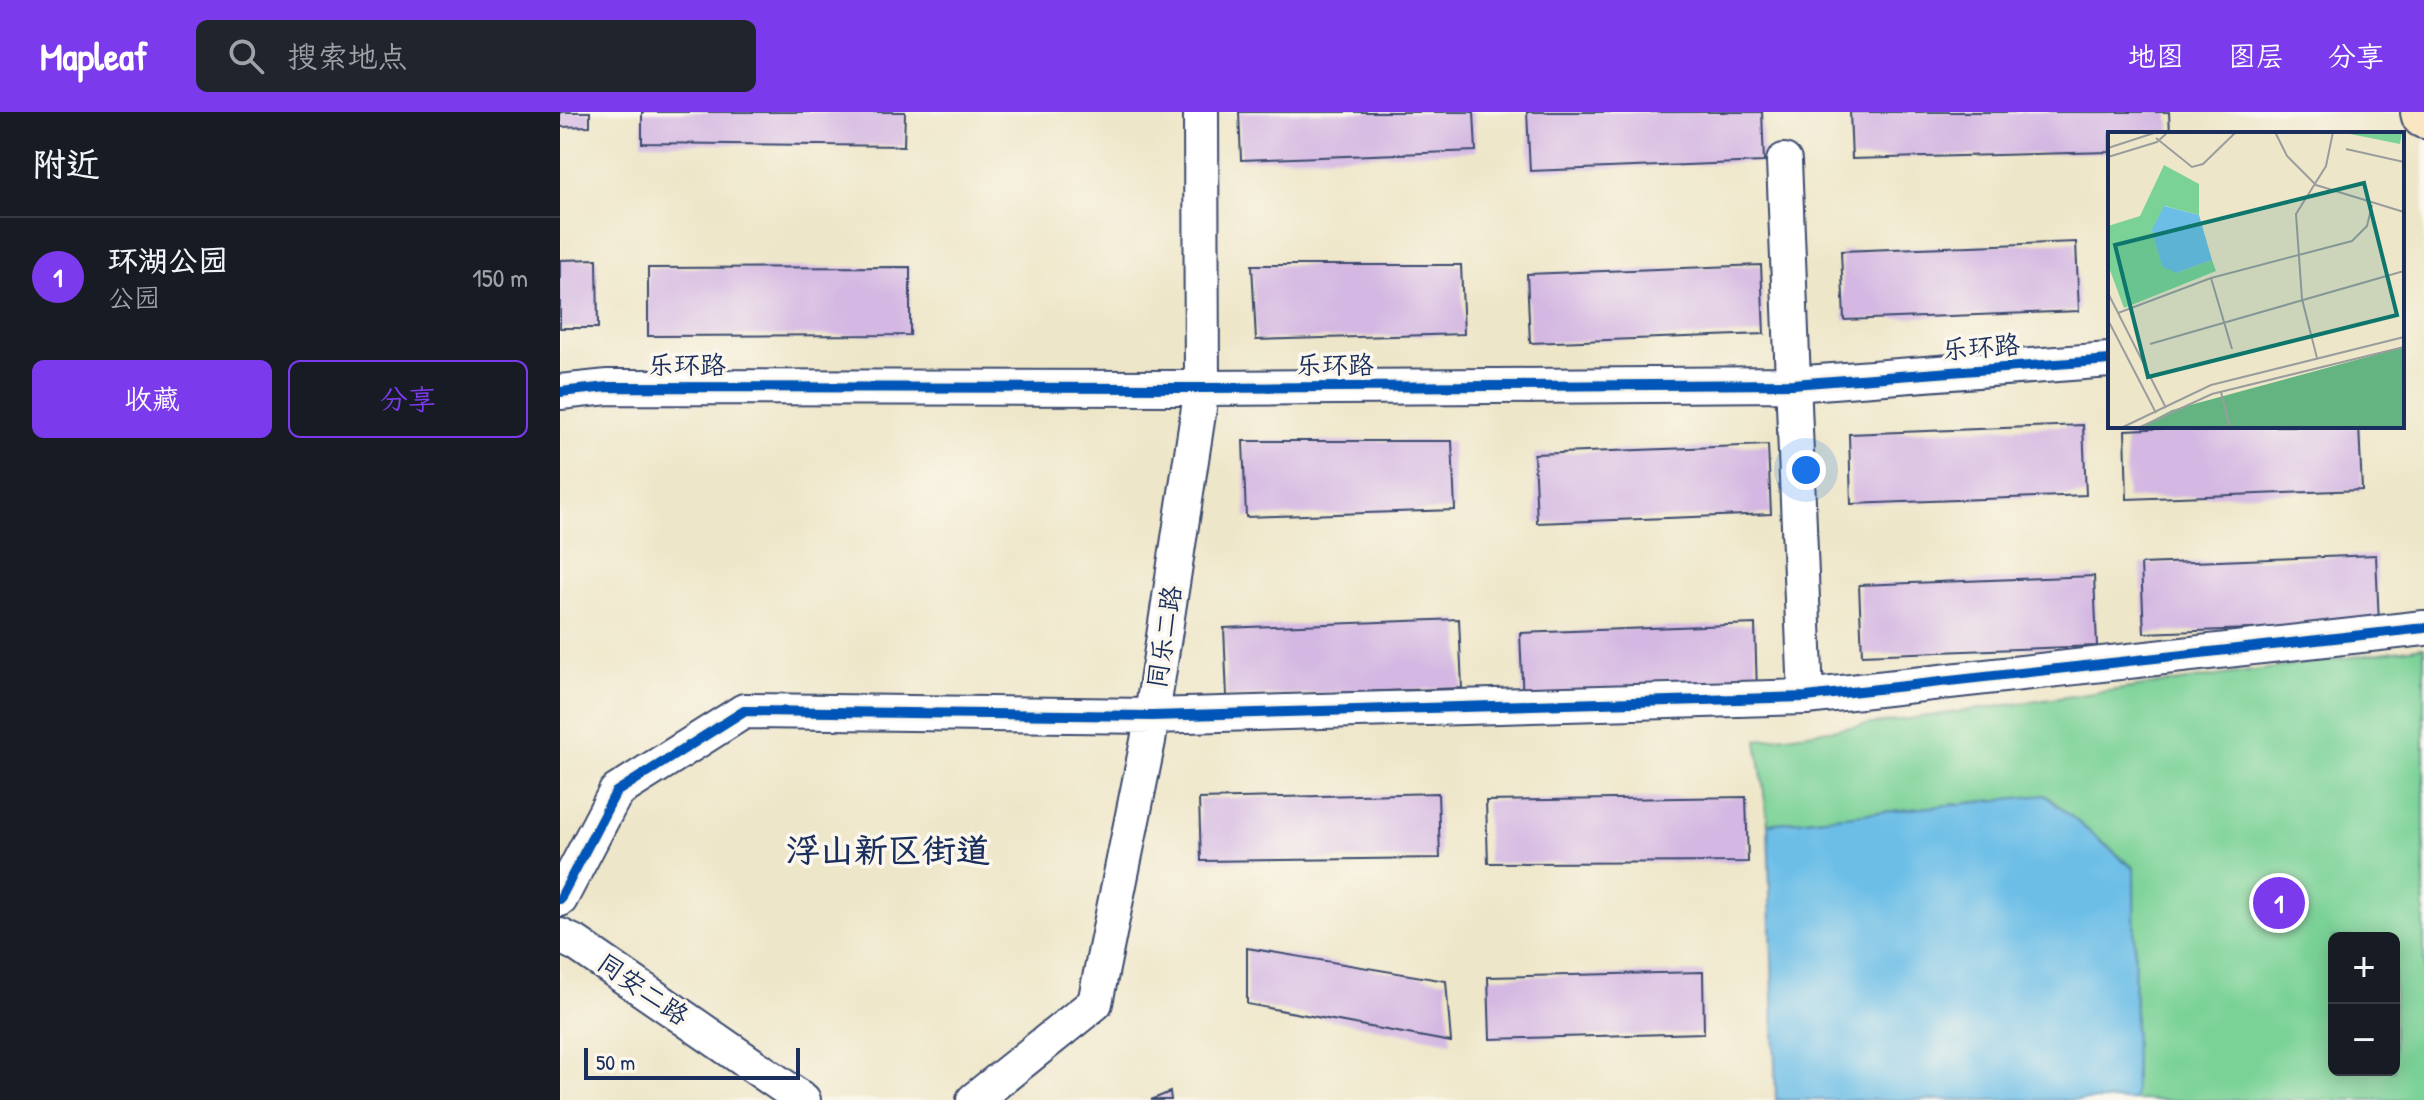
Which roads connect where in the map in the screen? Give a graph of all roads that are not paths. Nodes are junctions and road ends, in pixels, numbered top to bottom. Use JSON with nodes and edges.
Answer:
{"nodes":[{"id":1,"x":1201,"y":112,"type":"edge"},
{"id":2,"x":1784,"y":161,"type":"dead end"},
{"id":3,"x":2108,"y":360,"type":"edge"},
{"id":4,"x":1793,"y":384,"type":"junction"},
{"id":5,"x":1202,"y":388,"type":"junction"},
{"id":6,"x":560,"y":392,"type":"edge"},
{"id":7,"x":2424,"y":628,"type":"edge"},
{"id":8,"x":1806,"y":697,"type":"junction"},
{"id":9,"x":1152,"y":716,"type":"junction"},
{"id":10,"x":560,"y":899,"type":"edge"},
{"id":11,"x":560,"y":936,"type":"edge"},
{"id":12,"x":803,"y":1100,"type":"edge"},
{"id":13,"x":974,"y":1100,"type":"edge"}],
"edges":[{"from":1,"to":5,"type":"street","name":"同乐二路"},
{"from":2,"to":4,"type":"street"},
{"from":3,"to":4,"type":"street","name":"乐环路"},
{"from":4,"to":5,"type":"street","name":"乐环路"},
{"from":4,"to":8,"type":"street"},
{"from":5,"to":6,"type":"street","name":"乐环路"},
{"from":5,"to":9,"type":"street","name":"同乐二路"},
{"from":7,"to":8,"type":"street"},
{"from":8,"to":9,"type":"street"},
{"from":9,"to":10,"type":"street"},
{"from":9,"to":13,"type":"street","name":"同乐二路"},
{"from":11,"to":12,"type":"street","name":"同安二路"}]}
